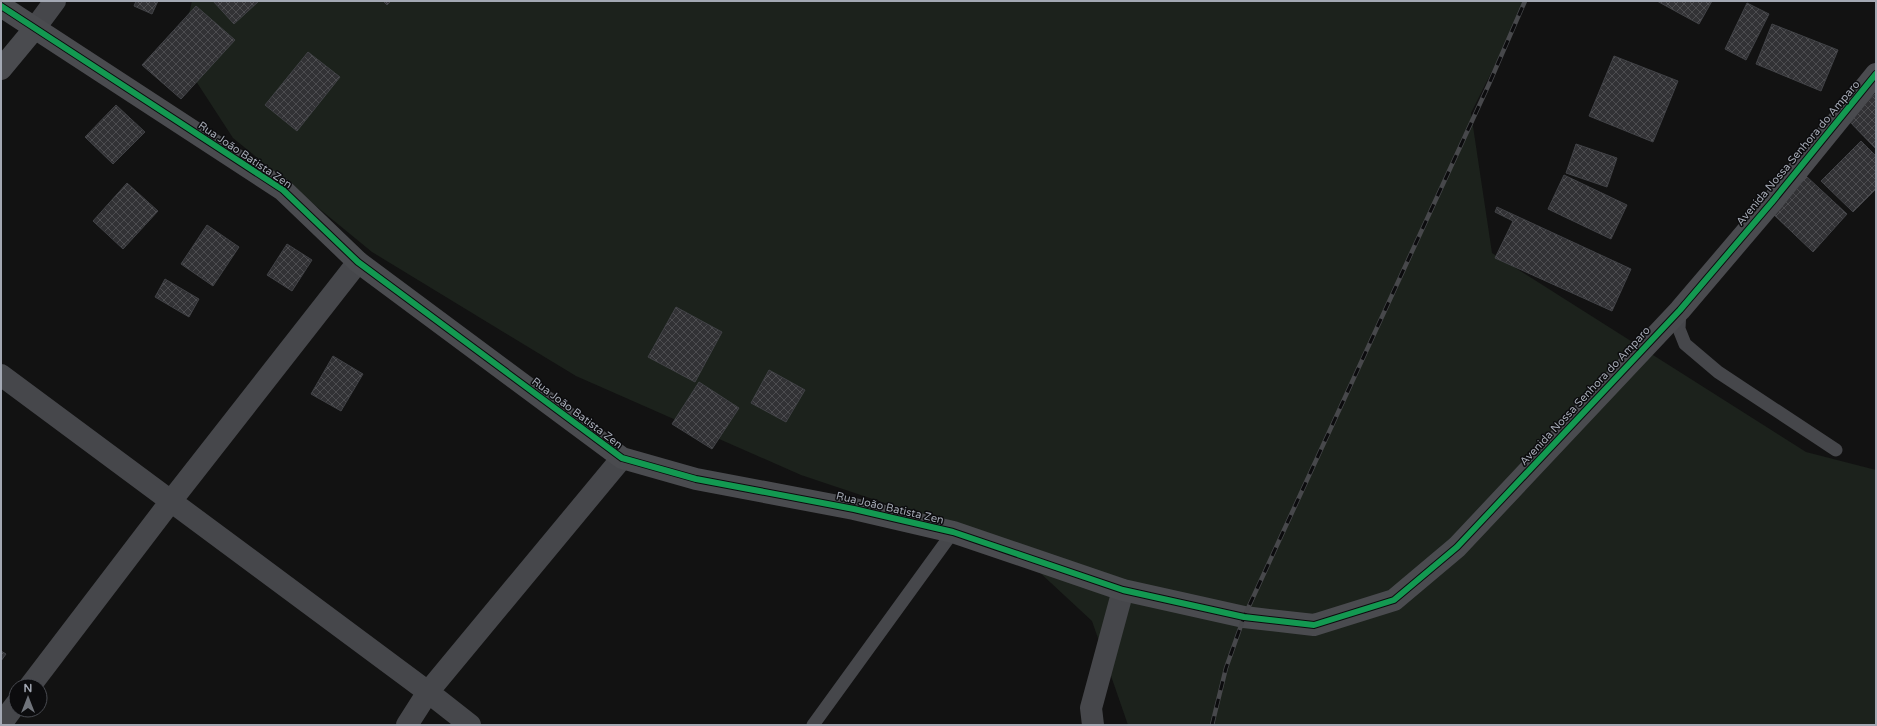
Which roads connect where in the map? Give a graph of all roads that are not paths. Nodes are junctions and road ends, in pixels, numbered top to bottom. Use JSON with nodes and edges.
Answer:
{"nodes":[{"id":1,"x":55,"y":1,"type":"edge"},
{"id":2,"x":1,"y":6,"type":"edge"},
{"id":3,"x":35,"y":28,"type":"junction"},
{"id":4,"x":1,"y":68,"type":"edge"},
{"id":5,"x":1876,"y":74,"type":"edge"},
{"id":6,"x":358,"y":262,"type":"junction"},
{"id":7,"x":1680,"y":310,"type":"junction"},
{"id":8,"x":1,"y":375,"type":"edge"},
{"id":9,"x":1836,"y":450,"type":"dead end"},
{"id":10,"x":622,"y":458,"type":"junction"},
{"id":11,"x":171,"y":501,"type":"junction"},
{"id":12,"x":953,"y":532,"type":"junction"},
{"id":13,"x":1123,"y":590,"type":"junction"},
{"id":14,"x":1244,"y":617,"type":"joint"},
{"id":15,"x":36,"y":678,"type":"edge"},
{"id":16,"x":428,"y":692,"type":"junction"},
{"id":17,"x":8,"y":715,"type":"edge"},
{"id":18,"x":1,"y":724,"type":"edge"},
{"id":19,"x":407,"y":725,"type":"edge"},
{"id":20,"x":470,"y":725,"type":"edge"},
{"id":21,"x":813,"y":725,"type":"edge"},
{"id":22,"x":1093,"y":725,"type":"edge"}],
"edges":[{"from":1,"to":3,"type":"street"},
{"from":2,"to":3,"type":"street","name":"Rua João Batista Zen"},
{"from":3,"to":4,"type":"street"},
{"from":3,"to":6,"type":"street","name":"Rua João Batista Zen"},
{"from":5,"to":7,"type":"street","name":"Avenida Nossa Senhora do Amparo"},
{"from":6,"to":10,"type":"street","name":"Rua João Batista Zen"},
{"from":6,"to":11,"type":"street"},
{"from":7,"to":9,"type":"lane"},
{"from":7,"to":14,"type":"street","name":"Avenida Nossa Senhora do Amparo"},
{"from":8,"to":11,"type":"street"},
{"from":10,"to":12,"type":"street","name":"Rua João Batista Zen"},
{"from":10,"to":16,"type":"street"},
{"from":11,"to":15,"type":"street"},
{"from":11,"to":16,"type":"street"},
{"from":12,"to":13,"type":"street","name":"Rua João Batista Zen"},
{"from":12,"to":21,"type":"lane"},
{"from":13,"to":14,"type":"street","name":"Rua João Batista Zen"},
{"from":13,"to":22,"type":"street"},
{"from":16,"to":19,"type":"street"},
{"from":16,"to":20,"type":"street"},
{"from":17,"to":18,"type":"street"}]}
